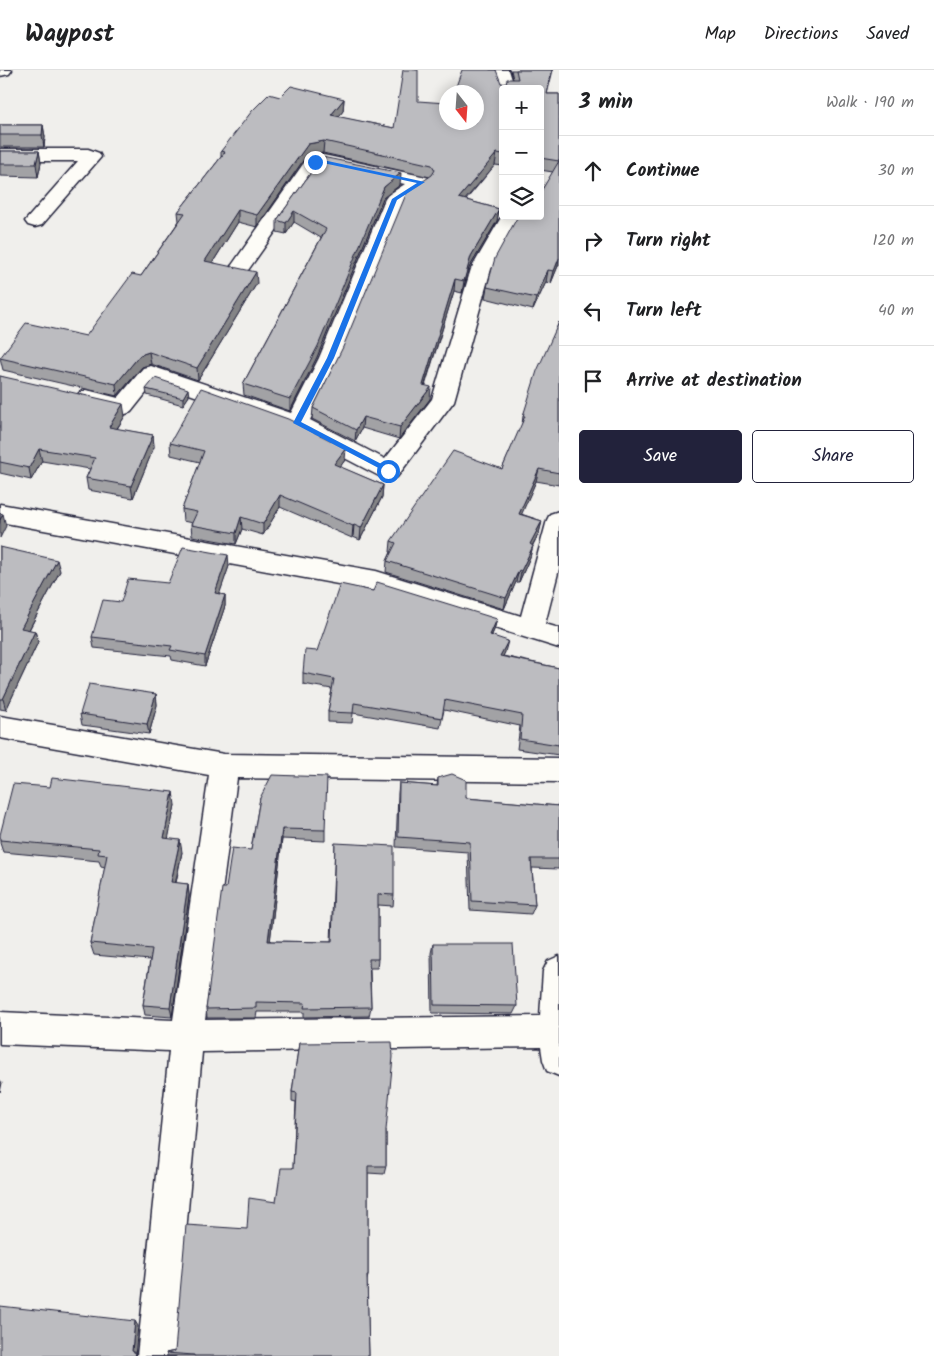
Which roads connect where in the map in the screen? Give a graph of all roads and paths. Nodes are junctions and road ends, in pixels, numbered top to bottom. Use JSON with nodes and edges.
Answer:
{"nodes":[{"id":1,"x":500,"y":70,"type":"edge"},
{"id":2,"x":505,"y":85,"type":"edge"},
{"id":3,"x":0,"y":154,"type":"edge"},
{"id":4,"x":509,"y":220,"type":"edge"},
{"id":5,"x":35,"y":221,"type":"dead end"},
{"id":6,"x":239,"y":269,"type":"edge"},
{"id":7,"x":66,"y":394,"type":"edge"},
{"id":8,"x":297,"y":423,"type":"junction"},
{"id":9,"x":0,"y":513,"type":"edge"},
{"id":10,"x":559,"y":520,"type":"edge"},
{"id":11,"x":531,"y":628,"type":"junction"},
{"id":12,"x":559,"y":638,"type":"edge"},
{"id":13,"x":0,"y":727,"type":"edge"},
{"id":14,"x":224,"y":766,"type":"junction"},
{"id":15,"x":559,"y":770,"type":"edge"},
{"id":16,"x":559,"y":971,"type":"edge"},
{"id":17,"x":0,"y":1028,"type":"edge"},
{"id":18,"x":187,"y":1036,"type":"junction"},
{"id":19,"x":557,"y":1046,"type":"edge"},
{"id":20,"x":156,"y":1356,"type":"edge"}],
"edges":[{"from":1,"to":2,"type":"street"},
{"from":3,"to":5,"type":"street"},
{"from":4,"to":8,"type":"street"},
{"from":6,"to":8,"type":"street"},
{"from":7,"to":8,"type":"street"},
{"from":9,"to":11,"type":"street"},
{"from":10,"to":11,"type":"street"},
{"from":11,"to":12,"type":"street"},
{"from":13,"to":14,"type":"street"},
{"from":14,"to":15,"type":"street"},
{"from":14,"to":18,"type":"street"},
{"from":16,"to":19,"type":"street"},
{"from":17,"to":18,"type":"street"},
{"from":18,"to":19,"type":"street"},
{"from":18,"to":20,"type":"street"}]}
